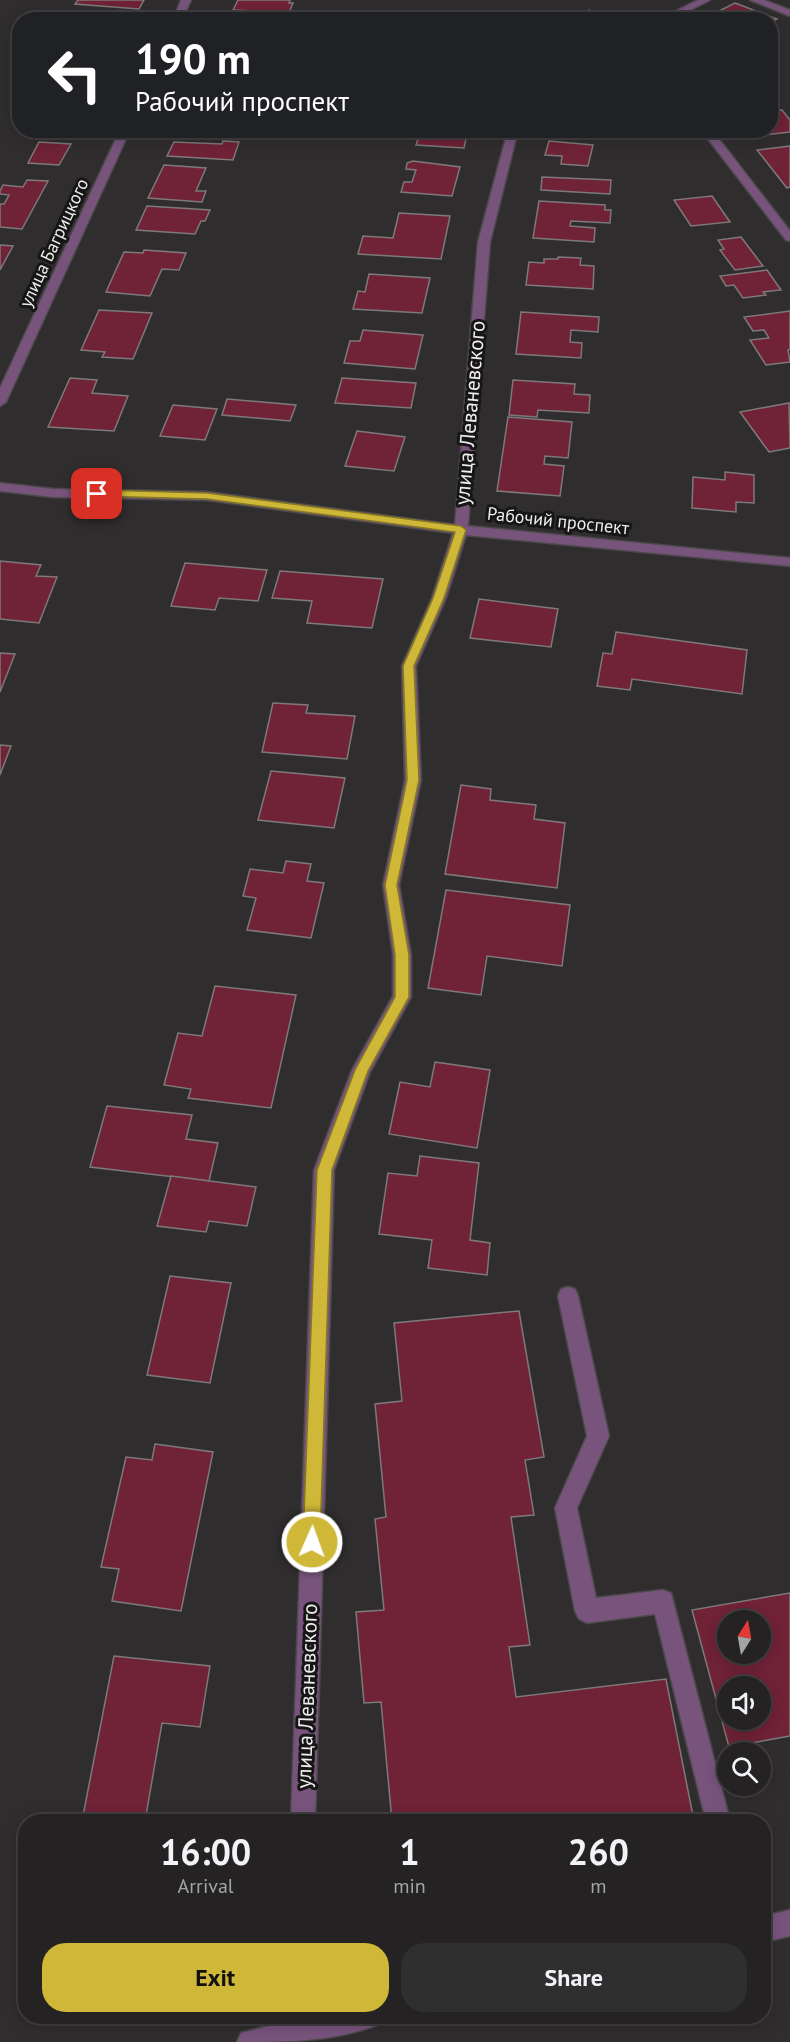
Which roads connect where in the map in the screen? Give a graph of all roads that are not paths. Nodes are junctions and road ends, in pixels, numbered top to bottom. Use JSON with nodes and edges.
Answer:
{"nodes":[{"id":1,"x":705,"y":0,"type":"edge"},
{"id":2,"x":755,"y":0,"type":"edge"},
{"id":3,"x":679,"y":12,"type":"edge"},
{"id":4,"x":790,"y":13,"type":"edge"},
{"id":5,"x":121,"y":138,"type":"edge"},
{"id":6,"x":511,"y":138,"type":"edge"},
{"id":7,"x":712,"y":138,"type":"edge"},
{"id":8,"x":790,"y":238,"type":"edge"},
{"id":9,"x":0,"y":402,"type":"edge"},
{"id":10,"x":0,"y":487,"type":"edge"},
{"id":11,"x":461,"y":530,"type":"junction"},
{"id":12,"x":790,"y":562,"type":"edge"},
{"id":13,"x":568,"y":1296,"type":"dead end"},
{"id":14,"x":303,"y":1814,"type":"edge"},
{"id":15,"x":716,"y":1814,"type":"edge"},
{"id":16,"x":790,"y":1923,"type":"edge"},
{"id":17,"x":771,"y":1927,"type":"edge"},
{"id":18,"x":301,"y":2024,"type":"edge"},
{"id":19,"x":250,"y":2042,"type":"edge"}],
"edges":[{"from":1,"to":3,"type":"street"},
{"from":2,"to":4,"type":"street"},
{"from":5,"to":9,"type":"street","name":"улица Багрицкого"},
{"from":6,"to":11,"type":"street","name":"улица Леваневского"},
{"from":7,"to":8,"type":"street"},
{"from":10,"to":11,"type":"street","name":"Рабочий проспект"},
{"from":11,"to":12,"type":"street","name":"Рабочий проспект"},
{"from":11,"to":14,"type":"street","name":"улица Леваневского"},
{"from":13,"to":15,"type":"street"},
{"from":16,"to":17,"type":"street"},
{"from":18,"to":19,"type":"street"}]}
